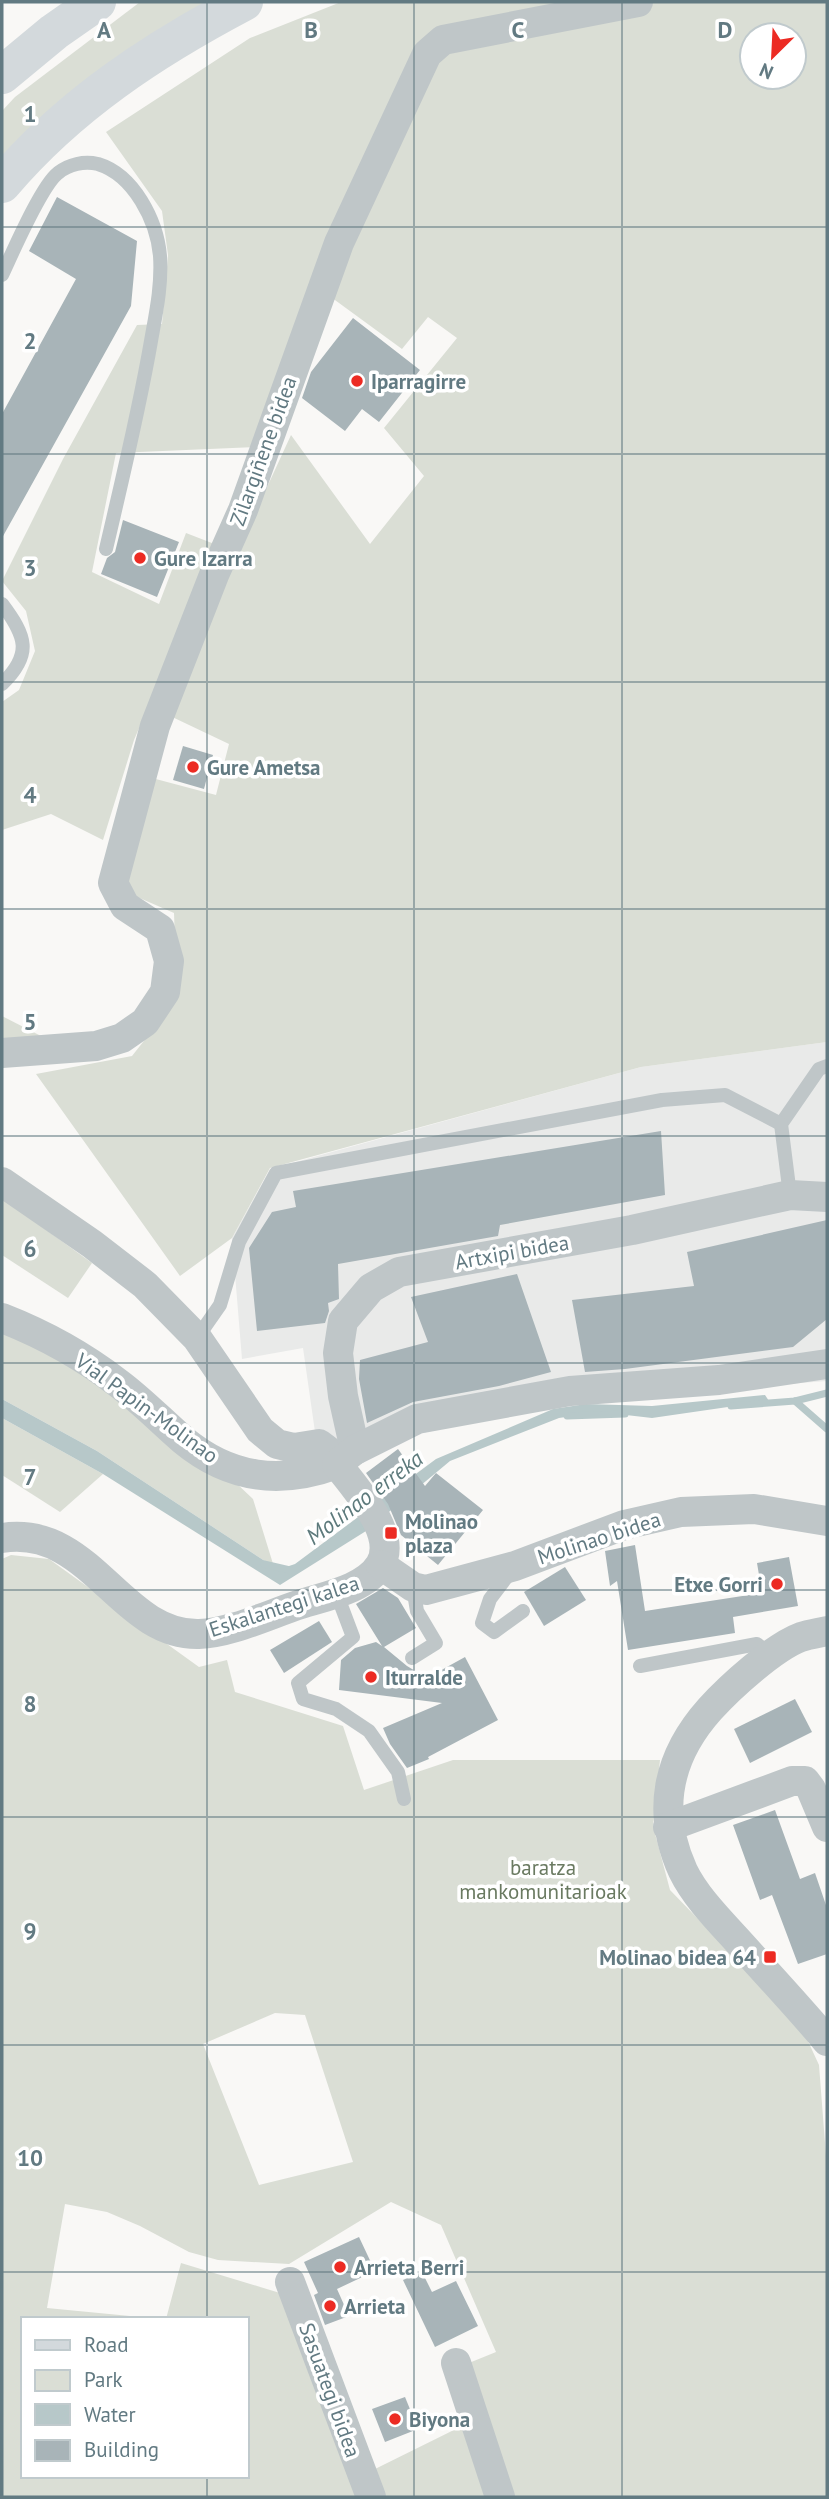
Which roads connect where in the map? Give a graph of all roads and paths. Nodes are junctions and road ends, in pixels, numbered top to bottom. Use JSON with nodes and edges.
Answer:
{"nodes":[{"id":1,"x":97,"y":2,"type":"edge"},
{"id":2,"x":244,"y":2,"type":"edge"},
{"id":3,"x":638,"y":2,"type":"edge"},
{"id":4,"x":2,"y":75,"type":"edge"},
{"id":5,"x":2,"y":184,"type":"edge"},
{"id":6,"x":2,"y":275,"type":"edge"},
{"id":7,"x":106,"y":549,"type":"dead end"},
{"id":8,"x":2,"y":604,"type":"edge"},
{"id":9,"x":2,"y":684,"type":"edge"},
{"id":10,"x":2,"y":1053,"type":"edge"},
{"id":11,"x":827,"y":1066,"type":"edge"},
{"id":12,"x":781,"y":1124,"type":"junction"},
{"id":13,"x":2,"y":1182,"type":"edge"},
{"id":14,"x":790,"y":1195,"type":"junction"},
{"id":15,"x":827,"y":1197,"type":"edge"},
{"id":16,"x":2,"y":1318,"type":"edge"},
{"id":17,"x":197,"y":1338,"type":"junction"},
{"id":18,"x":827,"y":1364,"type":"edge"},
{"id":19,"x":346,"y":1457,"type":"junction"},
{"id":20,"x":827,"y":1521,"type":"edge"},
{"id":21,"x":2,"y":1538,"type":"edge"},
{"id":22,"x":380,"y":1564,"type":"junction"},
{"id":23,"x":515,"y":1566,"type":"junction"},
{"id":24,"x":413,"y":1587,"type":"junction"},
{"id":25,"x":336,"y":1592,"type":"junction"},
{"id":26,"x":523,"y":1611,"type":"dead end"},
{"id":27,"x":827,"y":1631,"type":"edge"},
{"id":28,"x":771,"y":1656,"type":"junction"},
{"id":29,"x":412,"y":1658,"type":"dead end"},
{"id":30,"x":640,"y":1666,"type":"dead end"},
{"id":31,"x":404,"y":1799,"type":"dead end"},
{"id":32,"x":668,"y":1827,"type":"junction"},
{"id":33,"x":827,"y":1827,"type":"edge"},
{"id":34,"x":826,"y":2038,"type":"edge"},
{"id":35,"x":290,"y":2282,"type":"dead end"},
{"id":36,"x":456,"y":2363,"type":"dead end"},
{"id":37,"x":371,"y":2497,"type":"edge"},
{"id":38,"x":500,"y":2497,"type":"edge"}],
"edges":[{"from":1,"to":4,"type":"main road"},
{"from":2,"to":5,"type":"main road"},
{"from":3,"to":10,"type":"street","name":"Zilargiñene bidea"},
{"from":6,"to":7,"type":"lane"},
{"from":8,"to":9,"type":"lane"},
{"from":11,"to":12,"type":"lane"},
{"from":12,"to":14,"type":"lane"},
{"from":12,"to":17,"type":"lane"},
{"from":13,"to":17,"type":"street"},
{"from":14,"to":15,"type":"street","name":"Artxipi bidea"},
{"from":14,"to":19,"type":"street","name":"Artxipi bidea"},
{"from":16,"to":19,"type":"street","name":"Vial Papin-Molinao"},
{"from":17,"to":19,"type":"street"},
{"from":18,"to":19,"type":"street"},
{"from":19,"to":22,"type":"street","name":"Artxipi bidea"},
{"from":20,"to":23,"type":"street","name":"Molinao bidea"},
{"from":21,"to":25,"type":"street","name":"Eskalantegi kalea"},
{"from":22,"to":24,"type":"street"},
{"from":22,"to":25,"type":"street","name":"Eskalantegi kalea"},
{"from":23,"to":24,"type":"street","name":"Molinao bidea"},
{"from":23,"to":26,"type":"lane"},
{"from":24,"to":29,"type":"lane"},
{"from":25,"to":31,"type":"lane"},
{"from":27,"to":28,"type":"street"},
{"from":28,"to":30,"type":"lane"},
{"from":28,"to":32,"type":"street"},
{"from":32,"to":33,"type":"street"},
{"from":32,"to":34,"type":"street"},
{"from":35,"to":37,"type":"street","name":"Sasuategi bidea"},
{"from":36,"to":38,"type":"street"}]}
